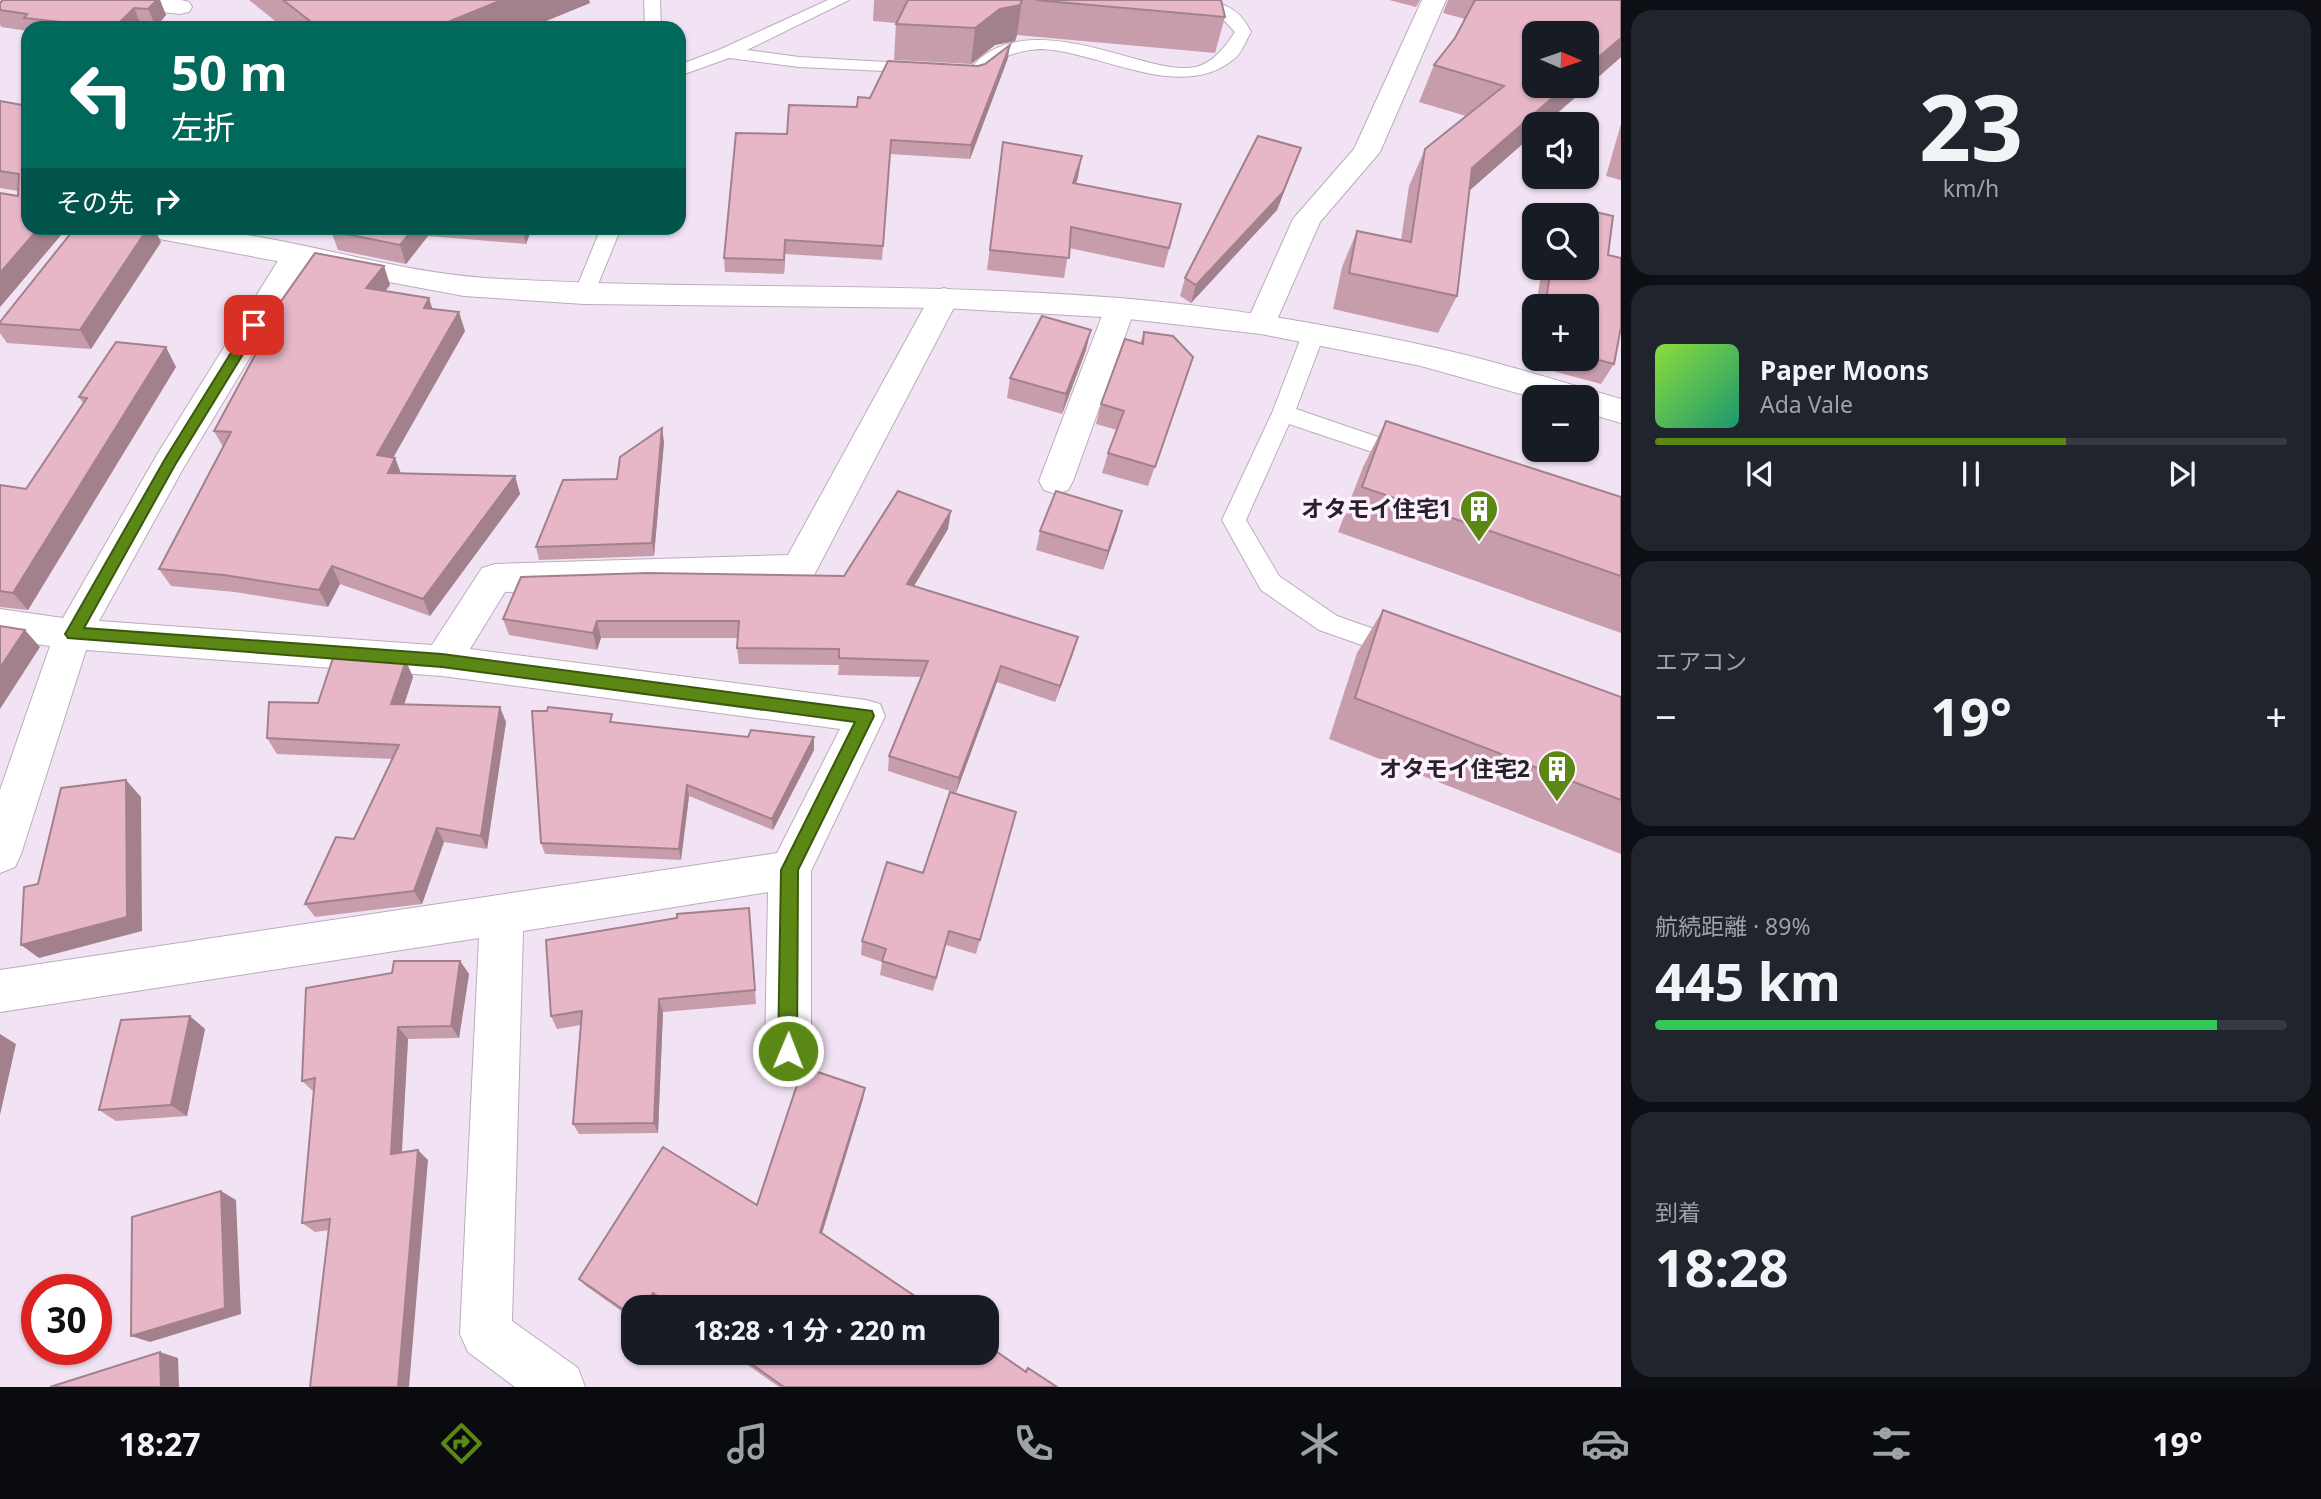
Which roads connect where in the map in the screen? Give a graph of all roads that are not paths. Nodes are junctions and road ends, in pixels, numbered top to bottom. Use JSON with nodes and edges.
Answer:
{"nodes":[{"id":1,"x":117,"y":0,"type":"edge"},
{"id":2,"x":652,"y":0,"type":"edge"},
{"id":3,"x":841,"y":0,"type":"edge"},
{"id":4,"x":1198,"y":0,"type":"edge"},
{"id":5,"x":1434,"y":0,"type":"edge"},
{"id":6,"x":180,"y":7,"type":"dead end"},
{"id":7,"x":653,"y":21,"type":"edge"},
{"id":8,"x":727,"y":54,"type":"junction"},
{"id":9,"x":686,"y":69,"type":"edge"},
{"id":10,"x":935,"y":70,"type":"edge"},
{"id":11,"x":962,"y":71,"type":"edge"},
{"id":12,"x":186,"y":235,"type":"edge"},
{"id":13,"x":608,"y":235,"type":"edge"},
{"id":14,"x":296,"y":256,"type":"junction"},
{"id":15,"x":584,"y":294,"type":"junction"},
{"id":16,"x":944,"y":298,"type":"junction"},
{"id":17,"x":1120,"y":308,"type":"junction"},
{"id":18,"x":1261,"y":324,"type":"junction"},
{"id":19,"x":1314,"y":334,"type":"junction"},
{"id":20,"x":1530,"y":385,"type":"edge"},
{"id":21,"x":1599,"y":405,"type":"edge"},
{"id":22,"x":1621,"y":411,"type":"edge"},
{"id":23,"x":1283,"y":413,"type":"junction"},
{"id":24,"x":1426,"y":463,"type":"edge"},
{"id":25,"x":1056,"y":481,"type":"dead end"},
{"id":26,"x":0,"y":624,"type":"edge"},
{"id":27,"x":73,"y":634,"type":"junction"},
{"id":28,"x":1417,"y":655,"type":"edge"},
{"id":29,"x":442,"y":661,"type":"junction"},
{"id":30,"x":0,"y":853,"type":"edge"},
{"id":31,"x":790,"y":870,"type":"junction"},
{"id":32,"x":502,"y":915,"type":"junction"},
{"id":33,"x":0,"y":991,"type":"edge"},
{"id":34,"x":788,"y":1051,"type":"dead end"},
{"id":35,"x":559,"y":1387,"type":"edge"}],
"edges":[{"from":1,"to":6,"type":"street"},
{"from":2,"to":7,"type":"lane"},
{"from":3,"to":8,"type":"lane"},
{"from":4,"to":11,"type":"lane"},
{"from":5,"to":18,"type":"street"},
{"from":8,"to":9,"type":"lane"},
{"from":8,"to":10,"type":"lane"},
{"from":12,"to":14,"type":"street"},
{"from":13,"to":15,"type":"lane"},
{"from":14,"to":15,"type":"street"},
{"from":14,"to":27,"type":"street"},
{"from":15,"to":16,"type":"street"},
{"from":16,"to":17,"type":"street"},
{"from":16,"to":29,"type":"street"},
{"from":17,"to":18,"type":"street"},
{"from":17,"to":25,"type":"street"},
{"from":18,"to":19,"type":"street"},
{"from":19,"to":20,"type":"street"},
{"from":19,"to":23,"type":"lane"},
{"from":21,"to":22,"type":"street"},
{"from":23,"to":24,"type":"lane"},
{"from":23,"to":28,"type":"lane"},
{"from":26,"to":27,"type":"street"},
{"from":27,"to":29,"type":"street"},
{"from":27,"to":30,"type":"street"},
{"from":29,"to":31,"type":"street"},
{"from":31,"to":32,"type":"street"},
{"from":31,"to":34,"type":"street"},
{"from":32,"to":33,"type":"street"},
{"from":32,"to":35,"type":"street"}]}
